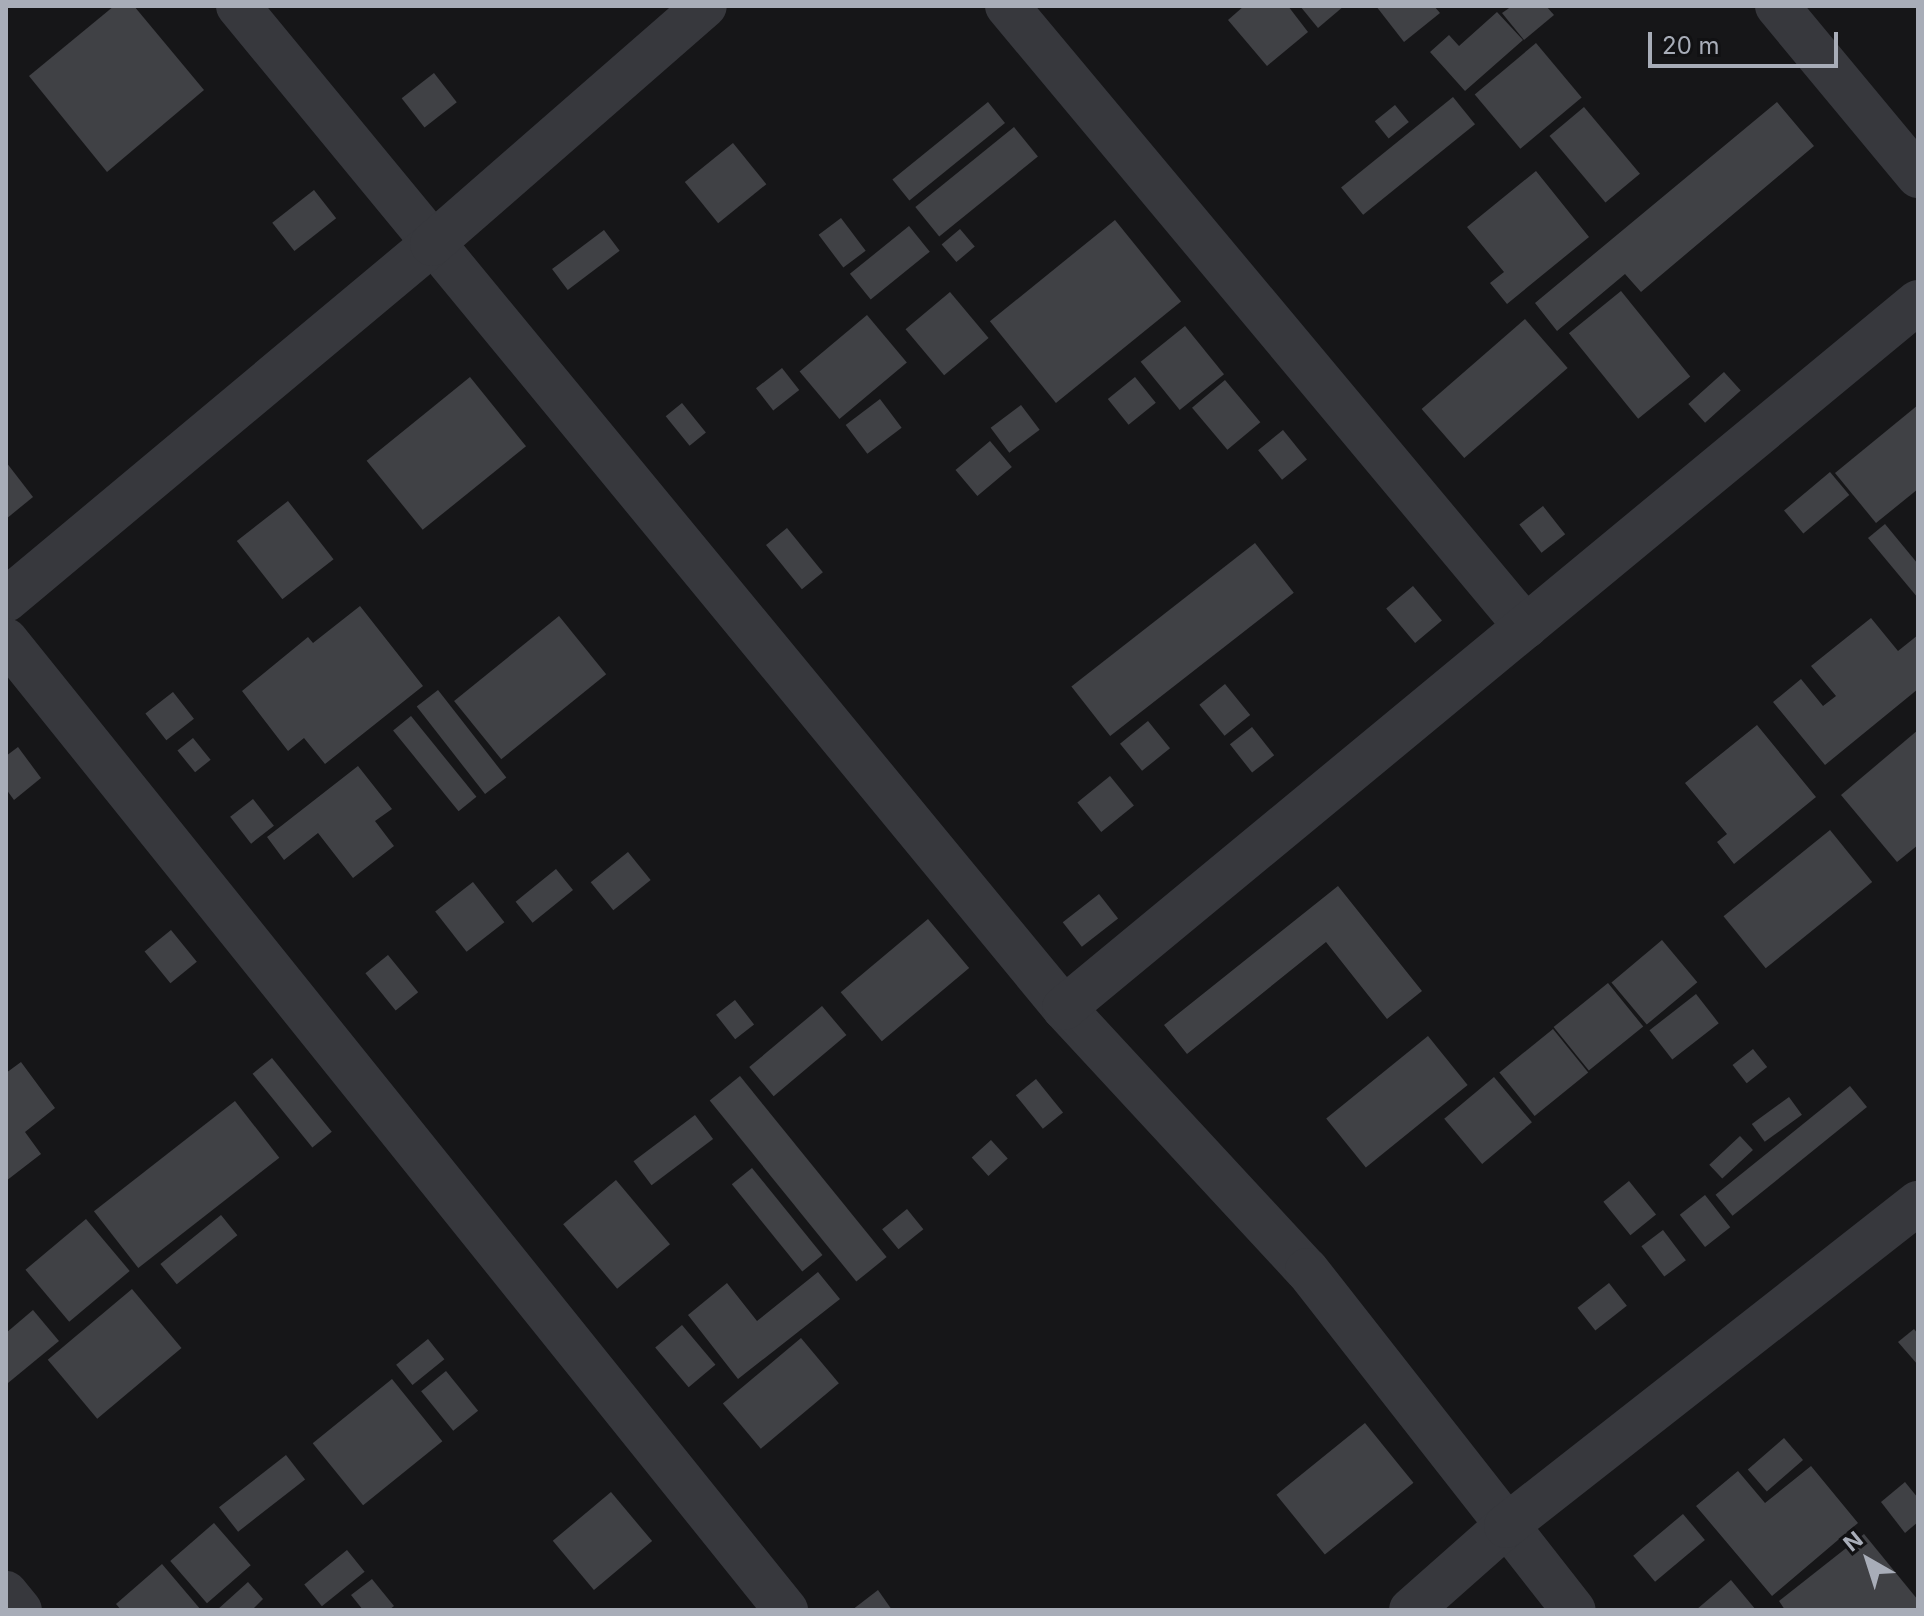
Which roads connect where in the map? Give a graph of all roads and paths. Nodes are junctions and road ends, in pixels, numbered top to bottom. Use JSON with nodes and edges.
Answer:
{"nodes":[{"id":1,"x":238,"y":6,"type":"edge"},
{"id":2,"x":705,"y":6,"type":"edge"},
{"id":3,"x":1007,"y":6,"type":"edge"},
{"id":4,"x":1777,"y":6,"type":"edge"},
{"id":5,"x":1918,"y":176,"type":"edge"},
{"id":6,"x":432,"y":244,"type":"junction"},
{"id":7,"x":1918,"y":302,"type":"edge"},
{"id":8,"x":6,"y":600,"type":"edge"},
{"id":9,"x":1526,"y":627,"type":"junction"},
{"id":10,"x":6,"y":640,"type":"edge"},
{"id":11,"x":1064,"y":1008,"type":"junction"},
{"id":12,"x":1918,"y":1203,"type":"edge"},
{"id":13,"x":1506,"y":1526,"type":"junction"},
{"id":14,"x":6,"y":1593,"type":"edge"},
{"id":15,"x":20,"y":1610,"type":"edge"},
{"id":16,"x":786,"y":1610,"type":"edge"},
{"id":17,"x":1411,"y":1610,"type":"edge"},
{"id":18,"x":1574,"y":1610,"type":"edge"}],
"edges":[{"from":1,"to":6,"type":"street"},
{"from":2,"to":6,"type":"street"},
{"from":3,"to":9,"type":"street"},
{"from":4,"to":5,"type":"street"},
{"from":6,"to":8,"type":"street"},
{"from":6,"to":11,"type":"street"},
{"from":7,"to":9,"type":"street"},
{"from":9,"to":11,"type":"street"},
{"from":10,"to":16,"type":"street"},
{"from":11,"to":13,"type":"street"},
{"from":12,"to":13,"type":"street"},
{"from":13,"to":17,"type":"street"},
{"from":13,"to":18,"type":"street"},
{"from":14,"to":15,"type":"street"}]}
